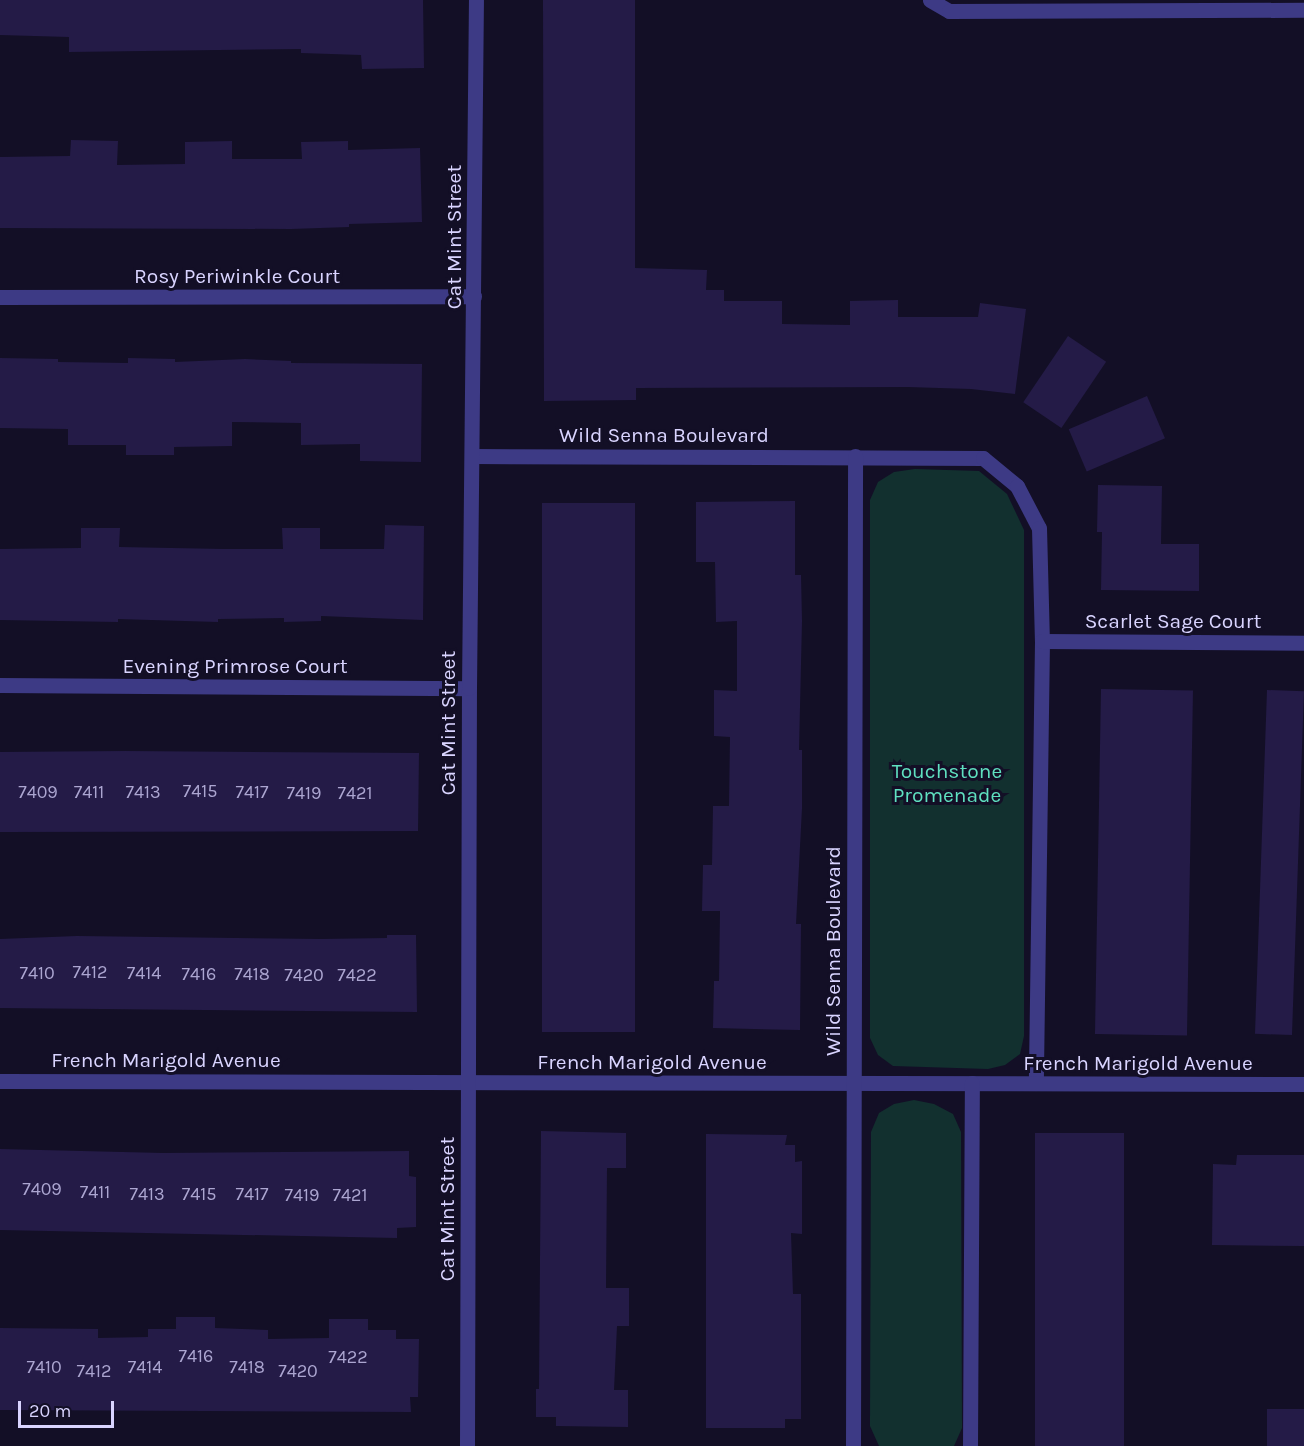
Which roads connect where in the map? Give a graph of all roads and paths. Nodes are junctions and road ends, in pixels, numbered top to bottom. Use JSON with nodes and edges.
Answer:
{"nodes":[{"id":1,"x":476,"y":0,"type":"edge"},
{"id":2,"x":930,"y":0,"type":"edge"},
{"id":3,"x":1304,"y":10,"type":"edge"},
{"id":4,"x":474,"y":296,"type":"junction"},
{"id":5,"x":0,"y":297,"type":"edge"},
{"id":6,"x":473,"y":456,"type":"junction"},
{"id":7,"x":855,"y":456,"type":"junction"},
{"id":8,"x":1042,"y":641,"type":"junction"},
{"id":9,"x":1304,"y":643,"type":"edge"},
{"id":10,"x":0,"y":685,"type":"edge"},
{"id":11,"x":469,"y":688,"type":"junction"},
{"id":12,"x":0,"y":1081,"type":"edge"},
{"id":13,"x":468,"y":1082,"type":"junction"},
{"id":14,"x":854,"y":1083,"type":"junction"},
{"id":15,"x":972,"y":1083,"type":"junction"},
{"id":16,"x":1036,"y":1083,"type":"junction"},
{"id":17,"x":1304,"y":1084,"type":"edge"},
{"id":18,"x":467,"y":1446,"type":"edge"},
{"id":19,"x":853,"y":1446,"type":"edge"},
{"id":20,"x":970,"y":1446,"type":"edge"}],
"edges":[{"from":1,"to":4,"type":"street","name":"Cat Mint Street"},
{"from":2,"to":3,"type":"street"},
{"from":4,"to":5,"type":"street","name":"Rosy Periwinkle Court"},
{"from":4,"to":6,"type":"street","name":"Cat Mint Street"},
{"from":6,"to":7,"type":"street","name":"Wild Senna Boulevard"},
{"from":6,"to":11,"type":"street","name":"Cat Mint Street"},
{"from":7,"to":8,"type":"street","name":"Wild Senna Boulevard"},
{"from":7,"to":14,"type":"street","name":"Wild Senna Boulevard"},
{"from":8,"to":9,"type":"street","name":"Scarlet Sage Court"},
{"from":8,"to":16,"type":"street","name":"Wild Senna Boulevard"},
{"from":10,"to":11,"type":"street","name":"Evening Primrose Court"},
{"from":11,"to":13,"type":"street","name":"Cat Mint Street"},
{"from":12,"to":13,"type":"street","name":"French Marigold Avenue"},
{"from":13,"to":14,"type":"street","name":"French Marigold Avenue"},
{"from":13,"to":18,"type":"street","name":"Cat Mint Street"},
{"from":14,"to":15,"type":"street","name":"French Marigold Avenue"},
{"from":14,"to":19,"type":"street","name":"Wild Senna Boulevard"},
{"from":15,"to":16,"type":"street","name":"French Marigold Avenue"},
{"from":15,"to":20,"type":"street"},
{"from":16,"to":17,"type":"street","name":"French Marigold Avenue"}]}
